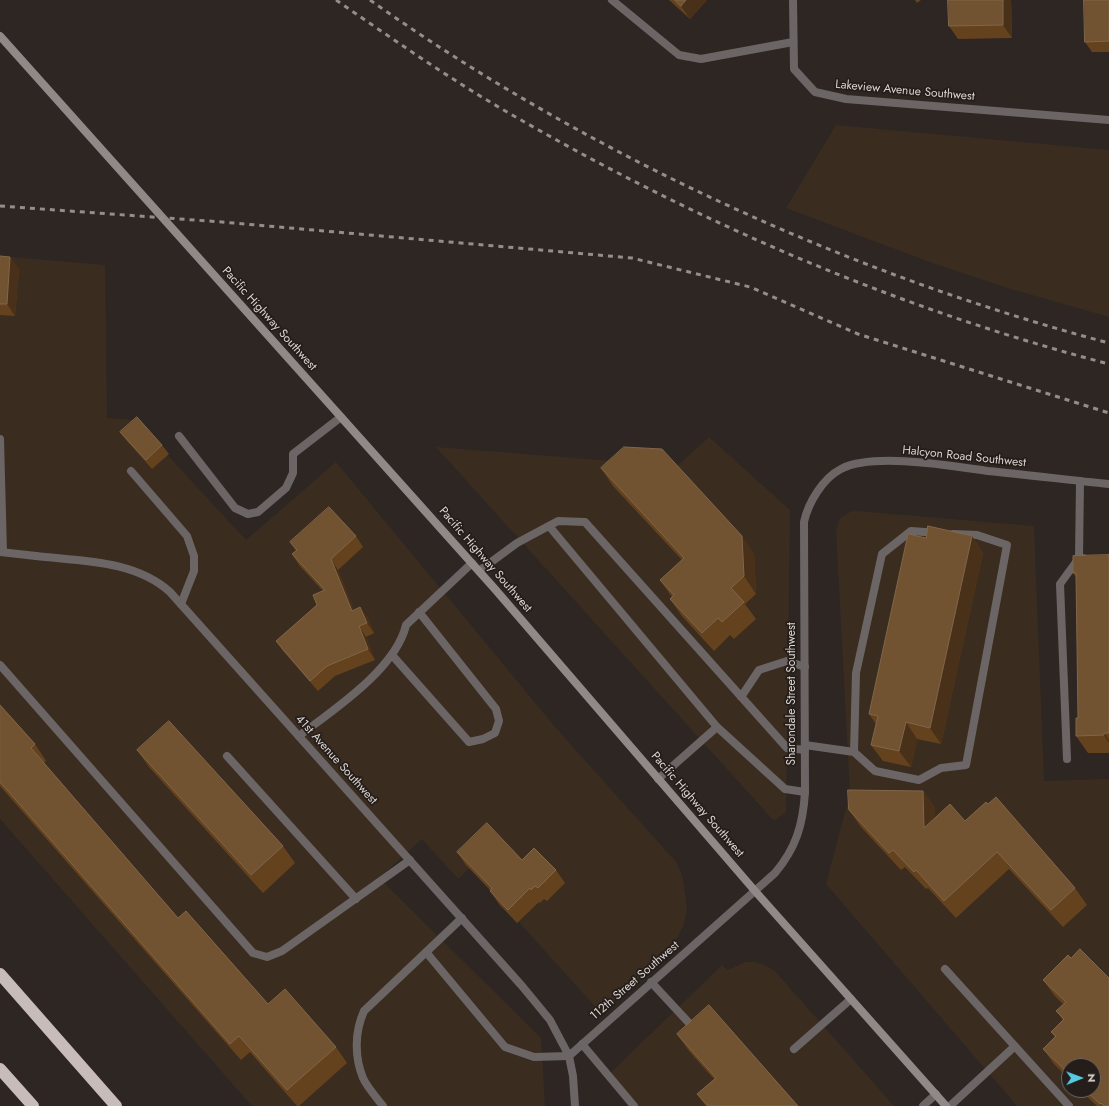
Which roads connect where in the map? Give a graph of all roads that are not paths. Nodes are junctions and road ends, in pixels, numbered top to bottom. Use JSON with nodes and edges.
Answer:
{"nodes":[{"id":1,"x":612,"y":0,"type":"edge"},
{"id":2,"x":793,"y":0,"type":"edge"},
{"id":3,"x":0,"y":36,"type":"edge"},
{"id":4,"x":793,"y":42,"type":"junction"},
{"id":5,"x":1109,"y":120,"type":"edge"},
{"id":6,"x":341,"y":417,"type":"junction"},
{"id":7,"x":179,"y":436,"type":"dead end"},
{"id":8,"x":0,"y":439,"type":"edge"},
{"id":9,"x":131,"y":471,"type":"dead end"},
{"id":10,"x":1080,"y":481,"type":"junction"},
{"id":11,"x":1109,"y":484,"type":"edge"},
{"id":12,"x":823,"y":485,"type":"joint"},
{"id":13,"x":548,"y":526,"type":"junction"},
{"id":14,"x":1,"y":552,"type":"edge"},
{"id":15,"x":1079,"y":558,"type":"junction"},
{"id":16,"x":1094,"y":559,"type":"edge"},
{"id":17,"x":472,"y":563,"type":"junction"},
{"id":18,"x":479,"y":571,"type":"junction"},
{"id":19,"x":182,"y":604,"type":"junction"},
{"id":20,"x":419,"y":612,"type":"junction"},
{"id":21,"x":392,"y":655,"type":"junction"},
{"id":22,"x":0,"y":665,"type":"edge"},
{"id":23,"x":804,"y":667,"type":"junction"},
{"id":24,"x":741,"y":697,"type":"junction"},
{"id":25,"x":717,"y":727,"type":"junction"},
{"id":26,"x":299,"y":736,"type":"junction"},
{"id":27,"x":805,"y":747,"type":"junction"},
{"id":28,"x":854,"y":752,"type":"junction"},
{"id":29,"x":227,"y":756,"type":"dead end"},
{"id":30,"x":1067,"y":759,"type":"dead end"},
{"id":31,"x":658,"y":779,"type":"junction"},
{"id":32,"x":805,"y":792,"type":"junction"},
{"id":33,"x":410,"y":860,"type":"junction"},
{"id":34,"x":755,"y":891,"type":"junction"},
{"id":35,"x":356,"y":899,"type":"junction"},
{"id":36,"x":462,"y":918,"type":"junction"},
{"id":37,"x":426,"y":952,"type":"junction"},
{"id":38,"x":945,"y":969,"type":"dead end"},
{"id":39,"x":0,"y":974,"type":"edge"},
{"id":40,"x":651,"y":982,"type":"junction"},
{"id":41,"x":851,"y":1000,"type":"junction"},
{"id":42,"x":689,"y":1023,"type":"edge"},
{"id":43,"x":582,"y":1044,"type":"junction"},
{"id":44,"x":1015,"y":1046,"type":"junction"},
{"id":45,"x":794,"y":1049,"type":"dead end"},
{"id":46,"x":569,"y":1056,"type":"junction"},
{"id":47,"x":0,"y":1069,"type":"edge"},
{"id":48,"x":936,"y":1094,"type":"junction"},
{"id":49,"x":33,"y":1106,"type":"edge"},
{"id":50,"x":116,"y":1106,"type":"edge"},
{"id":51,"x":382,"y":1106,"type":"edge"},
{"id":52,"x":575,"y":1106,"type":"edge"},
{"id":53,"x":634,"y":1106,"type":"edge"},
{"id":54,"x":922,"y":1106,"type":"edge"},
{"id":55,"x":946,"y":1106,"type":"edge"},
{"id":56,"x":950,"y":1106,"type":"edge"},
{"id":57,"x":1070,"y":1106,"type":"edge"}],
"edges":[{"from":1,"to":4,"type":"street"},
{"from":2,"to":4,"type":"street","name":"Lakeview Avenue Southwest"},
{"from":3,"to":6,"type":"main road","name":"Pacific Highway Southwest"},
{"from":4,"to":5,"type":"street","name":"Lakeview Avenue Southwest"},
{"from":6,"to":7,"type":"street"},
{"from":6,"to":17,"type":"main road","name":"Pacific Highway Southwest"},
{"from":8,"to":14,"type":"street"},
{"from":9,"to":19,"type":"street"},
{"from":10,"to":11,"type":"street","name":"Halcyon Road Southwest"},
{"from":10,"to":12,"type":"street","name":"Halcyon Road Southwest"},
{"from":10,"to":15,"type":"street"},
{"from":12,"to":23,"type":"street","name":"Sharondale Street Southwest"},
{"from":13,"to":18,"type":"street"},
{"from":13,"to":24,"type":"street"},
{"from":13,"to":25,"type":"street"},
{"from":14,"to":19,"type":"street","name":"41st Avenue Southwest"},
{"from":15,"to":16,"type":"street"},
{"from":15,"to":30,"type":"street"},
{"from":17,"to":18,"type":"main road","name":"Pacific Highway Southwest"},
{"from":17,"to":20,"type":"street"},
{"from":18,"to":31,"type":"main road","name":"Pacific Highway Southwest"},
{"from":19,"to":26,"type":"street","name":"41st Avenue Southwest"},
{"from":20,"to":21,"type":"street"},
{"from":20,"to":21,"type":"street"},
{"from":21,"to":26,"type":"street"},
{"from":22,"to":35,"type":"street"},
{"from":23,"to":24,"type":"street"},
{"from":23,"to":27,"type":"street","name":"Sharondale Street Southwest"},
{"from":24,"to":27,"type":"street"},
{"from":25,"to":31,"type":"street"},
{"from":25,"to":32,"type":"street"},
{"from":26,"to":33,"type":"street","name":"41st Avenue Southwest"},
{"from":27,"to":28,"type":"street"},
{"from":27,"to":32,"type":"street","name":"Sharondale Street Southwest"},
{"from":28,"to":28,"type":"street"},
{"from":29,"to":35,"type":"street"},
{"from":31,"to":34,"type":"main road","name":"Pacific Highway Southwest"},
{"from":32,"to":34,"type":"street","name":"Sharondale Street Southwest"},
{"from":33,"to":35,"type":"street"},
{"from":33,"to":36,"type":"street","name":"41st Avenue Southwest"},
{"from":34,"to":40,"type":"street","name":"112th Street Southwest"},
{"from":34,"to":41,"type":"main road","name":"Pacific Highway Southwest"},
{"from":36,"to":37,"type":"street"},
{"from":36,"to":46,"type":"street","name":"41st Avenue Southwest"},
{"from":37,"to":46,"type":"street"},
{"from":37,"to":51,"type":"street"},
{"from":38,"to":44,"type":"street"},
{"from":39,"to":50,"type":"highway"},
{"from":40,"to":42,"type":"street"},
{"from":40,"to":43,"type":"street","name":"112th Street Southwest"},
{"from":41,"to":45,"type":"street"},
{"from":41,"to":48,"type":"main road","name":"Pacific Highway Southwest"},
{"from":43,"to":46,"type":"street","name":"112th Street Southwest"},
{"from":43,"to":53,"type":"street"},
{"from":44,"to":56,"type":"street"},
{"from":44,"to":57,"type":"street"},
{"from":46,"to":52,"type":"street"},
{"from":47,"to":49,"type":"highway"},
{"from":48,"to":54,"type":"street"},
{"from":48,"to":55,"type":"main road","name":"Pacific Highway Southwest"}]}
